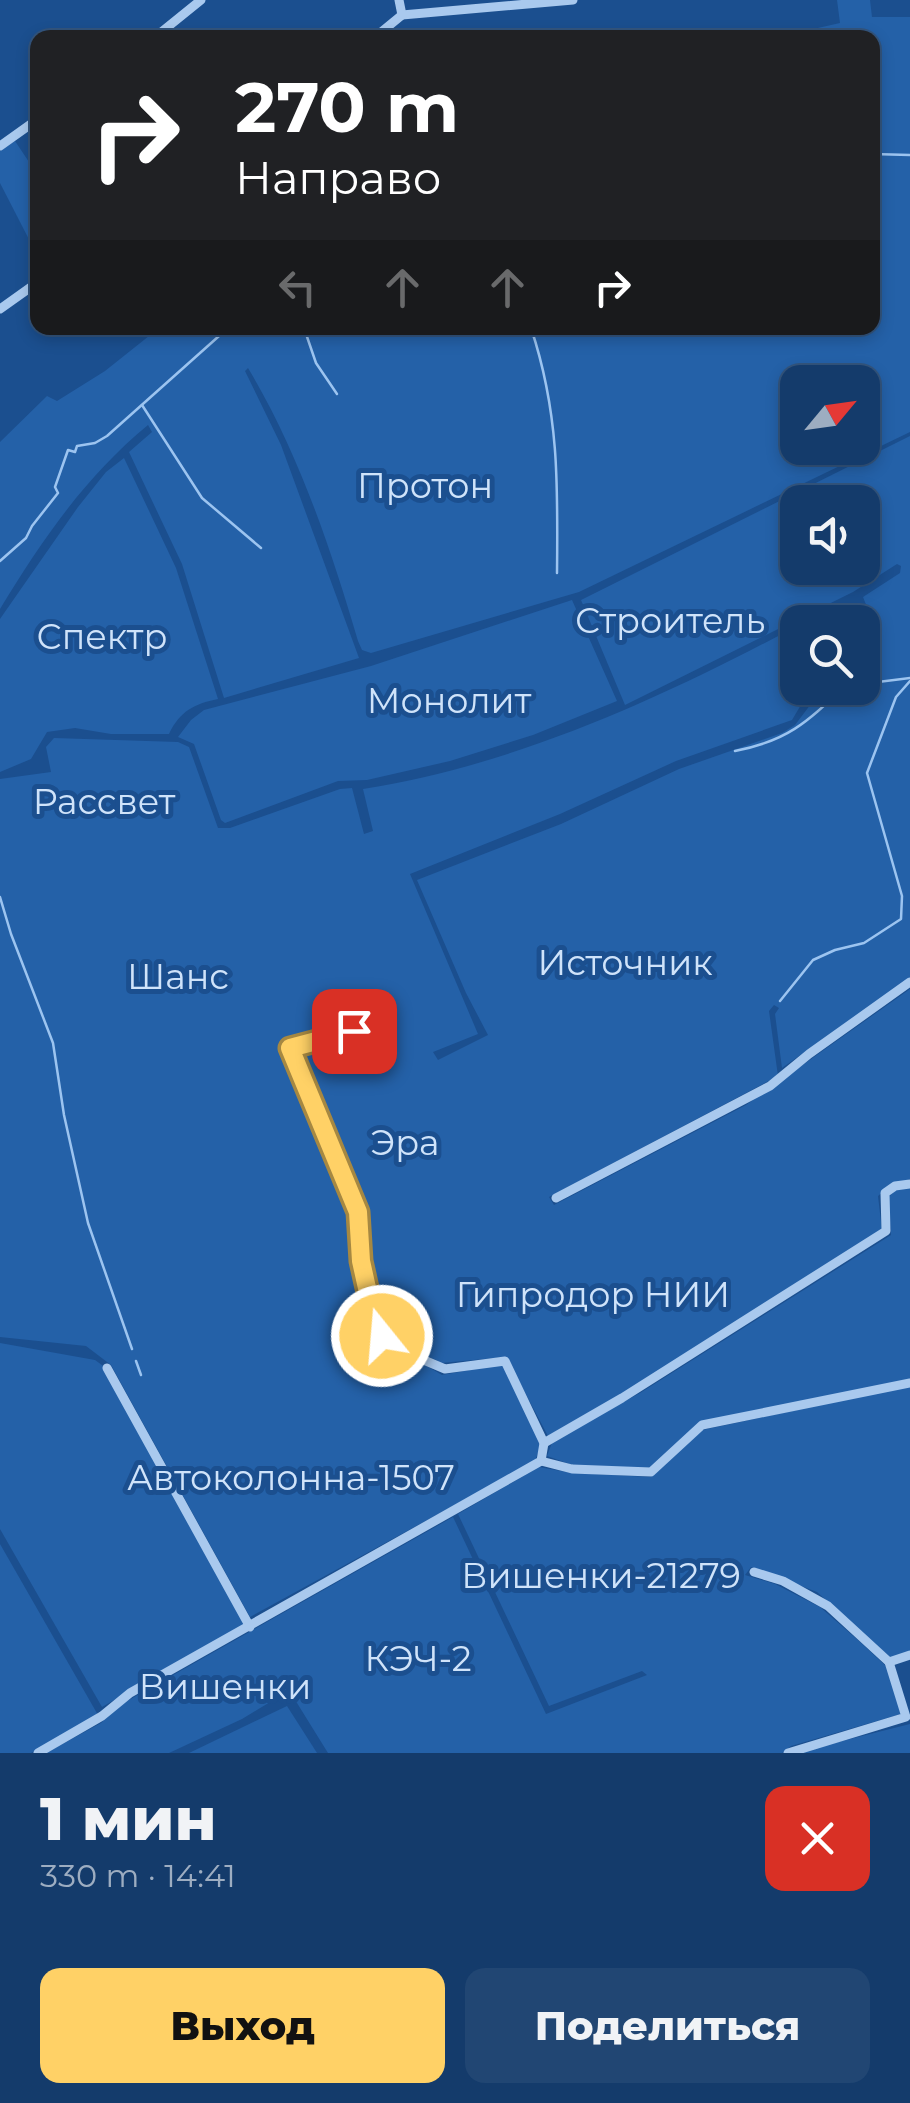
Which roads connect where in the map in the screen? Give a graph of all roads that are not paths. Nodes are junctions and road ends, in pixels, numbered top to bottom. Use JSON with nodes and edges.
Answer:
{"nodes":[{"id":1,"x":201,"y":0,"type":"edge"},
{"id":2,"x":399,"y":0,"type":"edge"},
{"id":3,"x":574,"y":0,"type":"edge"},
{"id":4,"x":402,"y":15,"type":"junction"},
{"id":5,"x":164,"y":30,"type":"edge"},
{"id":6,"x":384,"y":30,"type":"edge"},
{"id":7,"x":30,"y":125,"type":"edge"},
{"id":8,"x":0,"y":146,"type":"edge"},
{"id":9,"x":30,"y":288,"type":"edge"},
{"id":10,"x":0,"y":310,"type":"edge"},
{"id":11,"x":910,"y":982,"type":"edge"},
{"id":12,"x":354,"y":1031,"type":"dead end"},
{"id":13,"x":910,"y":1184,"type":"edge"},
{"id":14,"x":556,"y":1198,"type":"dead end"},
{"id":15,"x":107,"y":1368,"type":"dead end"},
{"id":16,"x":910,"y":1384,"type":"edge"},
{"id":17,"x":544,"y":1443,"type":"junction"},
{"id":18,"x":540,"y":1460,"type":"junction"},
{"id":19,"x":754,"y":1572,"type":"dead end"},
{"id":20,"x":250,"y":1627,"type":"junction"},
{"id":21,"x":910,"y":1654,"type":"edge"},
{"id":22,"x":890,"y":1662,"type":"junction"},
{"id":23,"x":38,"y":1753,"type":"edge"},
{"id":24,"x":788,"y":1753,"type":"edge"}],
"edges":[{"from":1,"to":5,"type":"street"},
{"from":2,"to":4,"type":"street"},
{"from":3,"to":4,"type":"street"},
{"from":4,"to":6,"type":"street"},
{"from":7,"to":8,"type":"street"},
{"from":9,"to":10,"type":"street"},
{"from":11,"to":14,"type":"street"},
{"from":12,"to":17,"type":"street"},
{"from":13,"to":17,"type":"street"},
{"from":15,"to":20,"type":"street"},
{"from":16,"to":18,"type":"street"},
{"from":17,"to":18,"type":"street"},
{"from":18,"to":20,"type":"street"},
{"from":19,"to":22,"type":"street"},
{"from":20,"to":23,"type":"street"},
{"from":21,"to":22,"type":"street"},
{"from":22,"to":24,"type":"street"}]}
